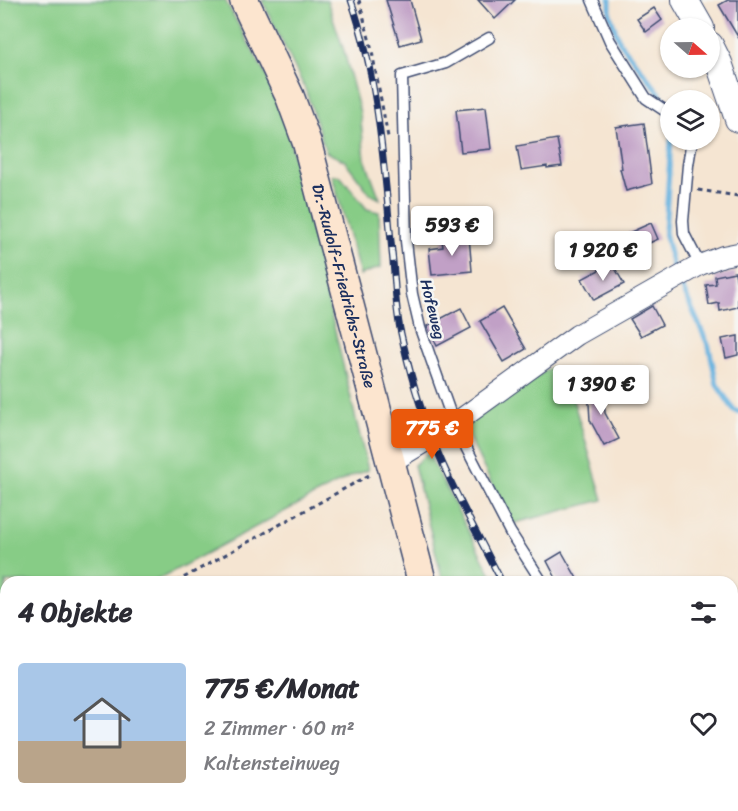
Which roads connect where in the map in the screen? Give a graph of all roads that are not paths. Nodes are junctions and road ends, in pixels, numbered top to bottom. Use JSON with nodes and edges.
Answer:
{"nodes":[{"id":1,"x":244,"y":0,"type":"edge"},
{"id":2,"x":592,"y":0,"type":"edge"},
{"id":3,"x":691,"y":2,"type":"edge"},
{"id":4,"x":697,"y":18,"type":"edge"},
{"id":5,"x":489,"y":38,"type":"dead end"},
{"id":6,"x":720,"y":66,"type":"edge"},
{"id":7,"x":660,"y":107,"type":"edge"},
{"id":8,"x":738,"y":119,"type":"edge"},
{"id":9,"x":691,"y":150,"type":"edge"},
{"id":10,"x":738,"y":253,"type":"edge"},
{"id":11,"x":686,"y":273,"type":"junction"},
{"id":12,"x":454,"y":424,"type":"junction"},
{"id":13,"x":390,"y":463,"type":"junction"},
{"id":14,"x":420,"y":576,"type":"edge"},
{"id":15,"x":538,"y":576,"type":"edge"}],
"edges":[{"from":1,"to":13,"type":"main road","name":"Dr.-Rudolf-Friedrichs-Straße"},
{"from":2,"to":7,"type":"lane"},
{"from":3,"to":4,"type":"street"},
{"from":5,"to":12,"type":"lane","name":"Hofeweg"},
{"from":6,"to":8,"type":"street"},
{"from":9,"to":11,"type":"lane"},
{"from":10,"to":11,"type":"street"},
{"from":11,"to":12,"type":"street"},
{"from":12,"to":13,"type":"street"},
{"from":12,"to":15,"type":"lane","name":"Hofeweg"},
{"from":13,"to":14,"type":"main road","name":"Dr.-Rudolf-Friedrichs-Straße"}]}
